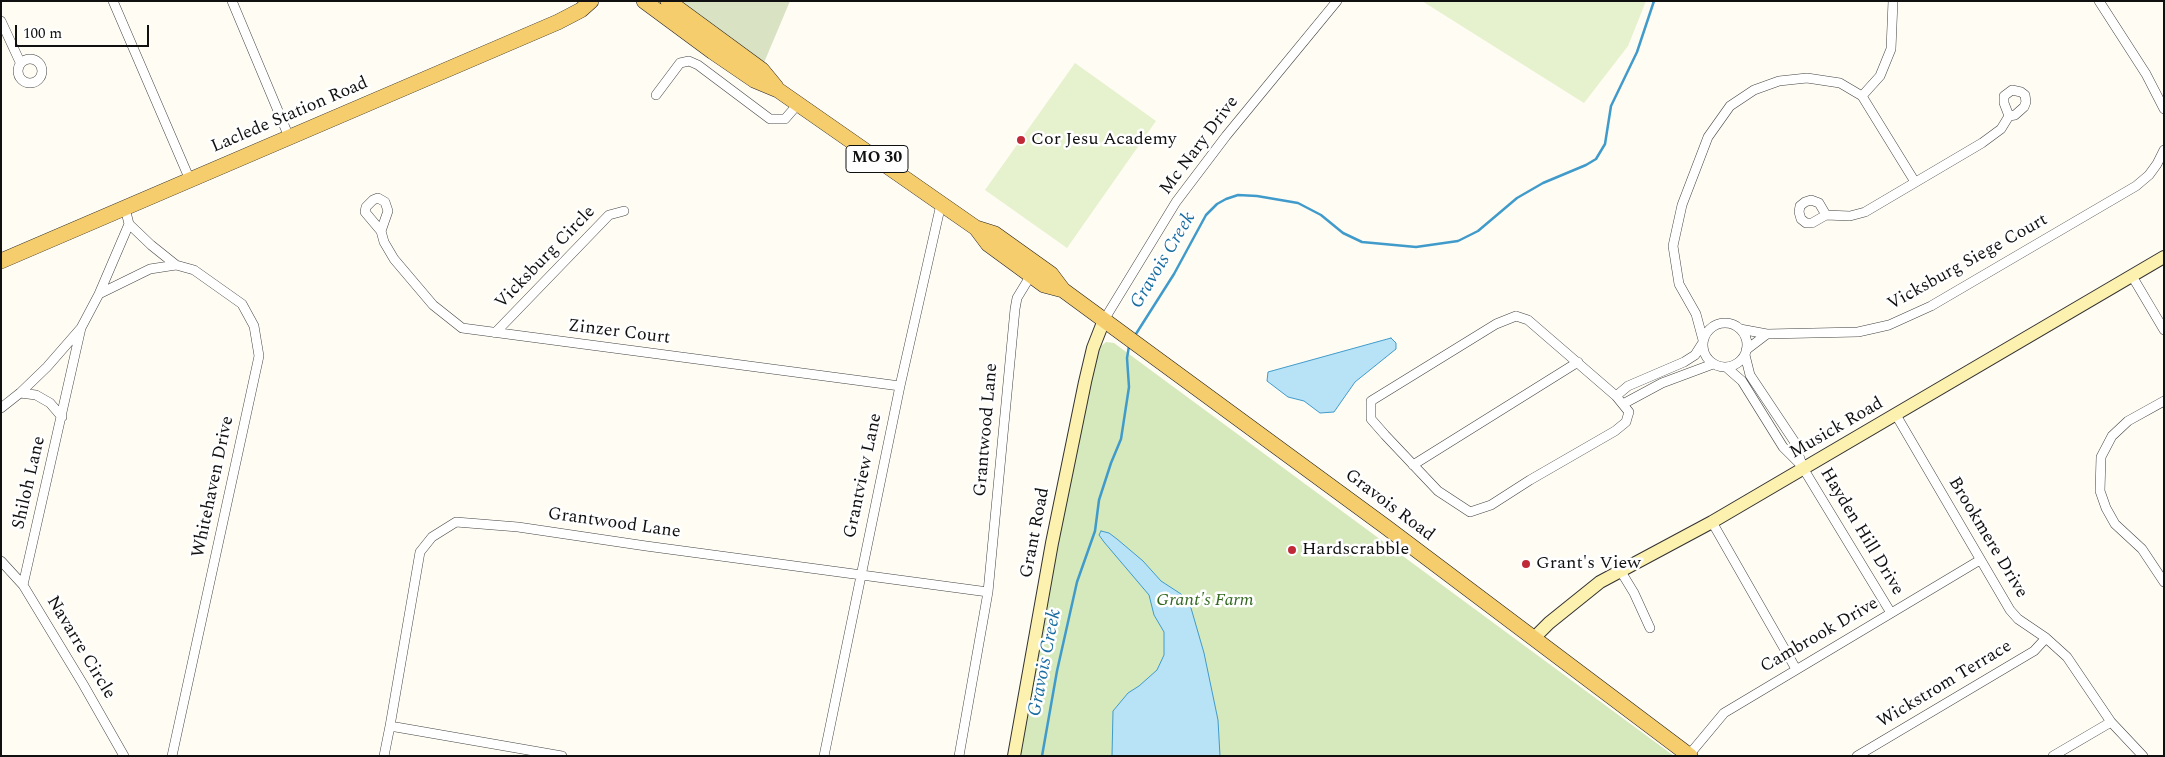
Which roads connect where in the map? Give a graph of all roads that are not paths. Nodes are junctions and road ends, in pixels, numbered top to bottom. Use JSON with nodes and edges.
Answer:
{"nodes":[{"id":1,"x":113,"y":1,"type":"edge"},
{"id":2,"x":232,"y":1,"type":"edge"},
{"id":3,"x":591,"y":1,"type":"edge"},
{"id":4,"x":644,"y":1,"type":"edge"},
{"id":5,"x":668,"y":1,"type":"edge"},
{"id":6,"x":1337,"y":1,"type":"edge"},
{"id":7,"x":1893,"y":1,"type":"edge"},
{"id":8,"x":2099,"y":1,"type":"edge"},
{"id":9,"x":1,"y":21,"type":"edge"},
{"id":10,"x":20,"y":62,"type":"dead end"},
{"id":11,"x":778,"y":90,"type":"junction"},
{"id":12,"x":656,"y":95,"type":"dead end"},
{"id":13,"x":1862,"y":96,"type":"junction"},
{"id":14,"x":798,"y":104,"type":"junction"},
{"id":15,"x":2164,"y":110,"type":"edge"},
{"id":16,"x":2009,"y":116,"type":"dead end"},
{"id":17,"x":289,"y":137,"type":"junction"},
{"id":18,"x":2163,"y":155,"type":"edge"},
{"id":19,"x":190,"y":180,"type":"junction"},
{"id":20,"x":1915,"y":182,"type":"junction"},
{"id":21,"x":941,"y":204,"type":"junction"},
{"id":22,"x":125,"y":208,"type":"junction"},
{"id":23,"x":624,"y":211,"type":"dead end"},
{"id":24,"x":1826,"y":215,"type":"dead end"},
{"id":25,"x":129,"y":224,"type":"junction"},
{"id":26,"x":976,"y":228,"type":"junction"},
{"id":27,"x":382,"y":231,"type":"dead end"},
{"id":28,"x":2164,"y":257,"type":"edge"},
{"id":29,"x":1,"y":261,"type":"edge"},
{"id":30,"x":176,"y":265,"type":"junction"},
{"id":31,"x":1031,"y":275,"type":"junction"},
{"id":32,"x":2132,"y":276,"type":"junction"},
{"id":33,"x":1063,"y":290,"type":"junction"},
{"id":34,"x":99,"y":294,"type":"junction"},
{"id":35,"x":1696,"y":314,"type":"junction"},
{"id":36,"x":1104,"y":320,"type":"junction"},
{"id":37,"x":1718,"y":324,"type":"junction"},
{"id":38,"x":81,"y":328,"type":"junction"},
{"id":39,"x":1740,"y":329,"type":"junction"},
{"id":40,"x":2164,"y":330,"type":"edge"},
{"id":41,"x":495,"y":333,"type":"junction"},
{"id":42,"x":1767,"y":334,"type":"junction"},
{"id":43,"x":1703,"y":342,"type":"junction"},
{"id":44,"x":1746,"y":352,"type":"junction"},
{"id":45,"x":1578,"y":362,"type":"junction"},
{"id":46,"x":1713,"y":364,"type":"junction"},
{"id":47,"x":1726,"y":367,"type":"junction"},
{"id":48,"x":900,"y":386,"type":"junction"},
{"id":49,"x":20,"y":393,"type":"junction"},
{"id":50,"x":1616,"y":396,"type":"junction"},
{"id":51,"x":2164,"y":400,"type":"edge"},
{"id":52,"x":1623,"y":404,"type":"junction"},
{"id":53,"x":1,"y":408,"type":"edge"},
{"id":54,"x":1896,"y":415,"type":"junction"},
{"id":55,"x":62,"y":417,"type":"junction"},
{"id":56,"x":1413,"y":465,"type":"junction"},
{"id":57,"x":1804,"y":468,"type":"junction"},
{"id":58,"x":1712,"y":522,"type":"junction"},
{"id":59,"x":1980,"y":560,"type":"junction"},
{"id":60,"x":1,"y":561,"type":"edge"},
{"id":61,"x":1620,"y":570,"type":"junction"},
{"id":62,"x":860,"y":573,"type":"junction"},
{"id":63,"x":2164,"y":582,"type":"edge"},
{"id":64,"x":23,"y":585,"type":"junction"},
{"id":65,"x":988,"y":592,"type":"junction"},
{"id":66,"x":1891,"y":613,"type":"junction"},
{"id":67,"x":1650,"y":628,"type":"dead end"},
{"id":68,"x":1534,"y":638,"type":"junction"},
{"id":69,"x":2046,"y":638,"type":"junction"},
{"id":70,"x":1796,"y":669,"type":"junction"},
{"id":71,"x":2111,"y":722,"type":"junction"},
{"id":72,"x":390,"y":726,"type":"junction"},
{"id":73,"x":1689,"y":755,"type":"edge"},
{"id":74,"x":124,"y":756,"type":"edge"},
{"id":75,"x":172,"y":756,"type":"edge"},
{"id":76,"x":384,"y":756,"type":"edge"},
{"id":77,"x":562,"y":756,"type":"edge"},
{"id":78,"x":824,"y":756,"type":"edge"},
{"id":79,"x":959,"y":756,"type":"edge"},
{"id":80,"x":1014,"y":756,"type":"edge"},
{"id":81,"x":1858,"y":756,"type":"edge"},
{"id":82,"x":2053,"y":756,"type":"edge"},
{"id":83,"x":2143,"y":756,"type":"edge"}],
"edges":[{"from":1,"to":19,"type":"street"},
{"from":2,"to":17,"type":"street"},
{"from":3,"to":17,"type":"main road","name":"Laclede Station Road"},
{"from":4,"to":11,"type":"main road","name":"Gravois Road","number":"MO 30"},
{"from":5,"to":11,"type":"main road","name":"Gravois Road","number":"MO 30"},
{"from":6,"to":36,"type":"street","name":"Mc Nary Drive"},
{"from":7,"to":13,"type":"street"},
{"from":8,"to":15,"type":"street"},
{"from":9,"to":10,"type":"street"},
{"from":11,"to":14,"type":"main road","name":"Gravois Road","number":"MO 30"},
{"from":12,"to":14,"type":"street"},
{"from":13,"to":20,"type":"street"},
{"from":13,"to":35,"type":"street"},
{"from":14,"to":21,"type":"main road","name":"Gravois Road","number":"MO 30"},
{"from":16,"to":20,"type":"street"},
{"from":17,"to":19,"type":"main road","name":"Laclede Station Road"},
{"from":18,"to":42,"type":"street","name":"Vicksburg Siege Court"},
{"from":19,"to":22,"type":"main road","name":"Laclede Station Road"},
{"from":20,"to":24,"type":"street"},
{"from":21,"to":26,"type":"main road","name":"Gravois Road","number":"MO 30"},
{"from":21,"to":48,"type":"street","name":"Grantview Lane"},
{"from":22,"to":25,"type":"street"},
{"from":22,"to":29,"type":"main road","name":"Laclede Station Road"},
{"from":23,"to":41,"type":"street","name":"Vicksburg Circle"},
{"from":25,"to":30,"type":"street","name":"Whitehaven Drive"},
{"from":25,"to":34,"type":"street"},
{"from":26,"to":31,"type":"main road","name":"Gravois Road","number":"MO 30"},
{"from":26,"to":33,"type":"main road","name":"Gravois Road","number":"MO 30"},
{"from":27,"to":41,"type":"street","name":"Zinzer Court"},
{"from":28,"to":32,"type":"street","name":"Musick Road"},
{"from":30,"to":34,"type":"street","name":"Whitehaven Drive"},
{"from":30,"to":75,"type":"street","name":"Whitehaven Drive"},
{"from":31,"to":33,"type":"main road","name":"Gravois Road","number":"MO 30"},
{"from":31,"to":65,"type":"street","name":"Grantwood Lane"},
{"from":32,"to":40,"type":"street"},
{"from":32,"to":54,"type":"street","name":"Musick Road"},
{"from":33,"to":36,"type":"main road","name":"Gravois Road","number":"MO 30"},
{"from":34,"to":38,"type":"street"},
{"from":35,"to":37,"type":"street"},
{"from":35,"to":43,"type":"street"},
{"from":36,"to":68,"type":"main road","name":"Gravois Road","number":"MO 30"},
{"from":36,"to":80,"type":"street","name":"Grant Road"},
{"from":37,"to":39,"type":"street"},
{"from":37,"to":43,"type":"street"},
{"from":38,"to":49,"type":"street"},
{"from":38,"to":55,"type":"street","name":"Shiloh Lane"},
{"from":39,"to":42,"type":"street","name":"Vicksburg Siege Court"},
{"from":39,"to":44,"type":"street"},
{"from":41,"to":48,"type":"street","name":"Zinzer Court"},
{"from":42,"to":44,"type":"street"},
{"from":43,"to":46,"type":"street"},
{"from":43,"to":50,"type":"street"},
{"from":44,"to":47,"type":"street"},
{"from":44,"to":57,"type":"street"},
{"from":45,"to":50,"type":"street"},
{"from":45,"to":56,"type":"street"},
{"from":45,"to":56,"type":"street"},
{"from":46,"to":47,"type":"street"},
{"from":46,"to":52,"type":"street"},
{"from":47,"to":57,"type":"street"},
{"from":48,"to":62,"type":"street","name":"Grantview Lane"},
{"from":49,"to":53,"type":"street"},
{"from":49,"to":55,"type":"street","name":"Shiloh Lane"},
{"from":50,"to":52,"type":"street"},
{"from":51,"to":63,"type":"street"},
{"from":52,"to":56,"type":"street"},
{"from":54,"to":57,"type":"street","name":"Musick Road"},
{"from":54,"to":59,"type":"street","name":"Brookmere Drive"},
{"from":55,"to":64,"type":"street","name":"Shiloh Lane"},
{"from":57,"to":58,"type":"street","name":"Musick Road"},
{"from":57,"to":66,"type":"street","name":"Hayden Hill Drive"},
{"from":58,"to":61,"type":"street","name":"Musick Road"},
{"from":58,"to":70,"type":"street"},
{"from":59,"to":66,"type":"street","name":"Cambrook Drive"},
{"from":59,"to":69,"type":"street","name":"Brookmere Drive"},
{"from":60,"to":64,"type":"street","name":"Navarre Circle"},
{"from":61,"to":67,"type":"street"},
{"from":61,"to":68,"type":"street","name":"Musick Road"},
{"from":62,"to":65,"type":"street","name":"Grantwood Lane"},
{"from":62,"to":72,"type":"street","name":"Grantwood Lane"},
{"from":62,"to":78,"type":"street","name":"Grantview Lane"},
{"from":64,"to":74,"type":"street","name":"Navarre Circle"},
{"from":65,"to":79,"type":"street","name":"Grantwood Lane"},
{"from":66,"to":70,"type":"street","name":"Cambrook Drive"},
{"from":68,"to":73,"type":"main road","name":"Gravois Road","number":"MO 30"},
{"from":69,"to":71,"type":"street","name":"Brookmere Drive"},
{"from":69,"to":81,"type":"street","name":"Wickstrom Terrace"},
{"from":70,"to":73,"type":"street","name":"Cambrook Drive"},
{"from":71,"to":82,"type":"street"},
{"from":71,"to":83,"type":"street","name":"Brookmere Drive"},
{"from":72,"to":76,"type":"street","name":"Grantwood Lane"},
{"from":72,"to":77,"type":"street"}]}
